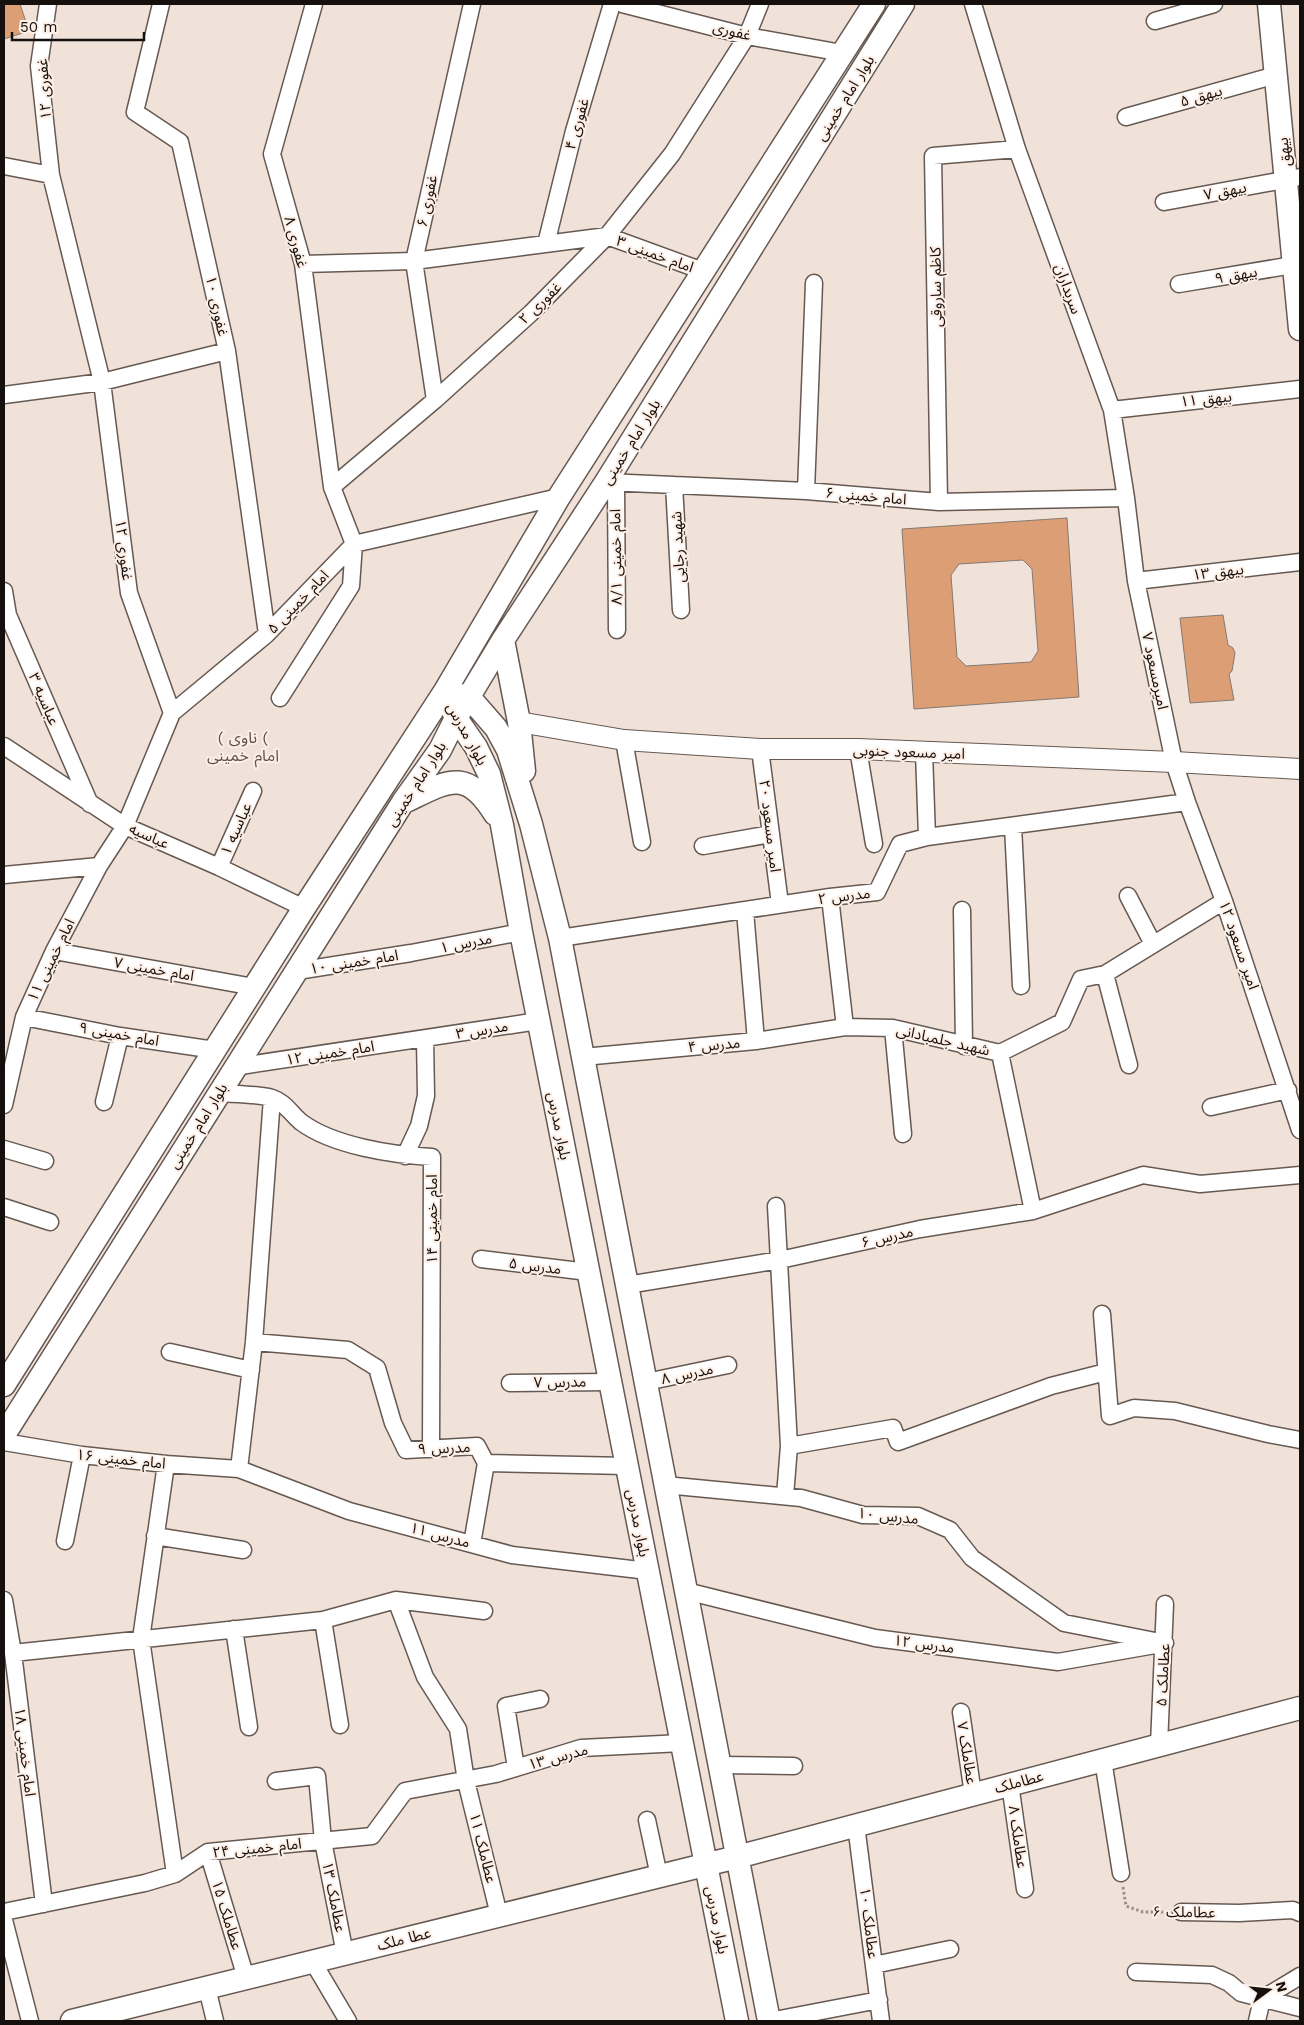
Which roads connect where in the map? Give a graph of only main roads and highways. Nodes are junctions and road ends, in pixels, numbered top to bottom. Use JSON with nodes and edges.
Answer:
{"nodes":[{"id":1,"x":874,"y":4,"type":"edge"},
{"id":2,"x":903,"y":4,"type":"edge"},
{"id":3,"x":1269,"y":4,"type":"edge"},
{"id":4,"x":1294,"y":178,"type":"edge"},
{"id":5,"x":1300,"y":329,"type":"edge"},
{"id":6,"x":625,"y":393,"type":"junction"},
{"id":7,"x":650,"y":412,"type":"junction"},
{"id":8,"x":503,"y":640,"type":"junction"},
{"id":9,"x":445,"y":691,"type":"junction"},
{"id":10,"x":470,"y":697,"type":"junction"},
{"id":11,"x":456,"y":718,"type":"junction"},
{"id":12,"x":383,"y":787,"type":"junction"},
{"id":13,"x":403,"y":802,"type":"junction"},
{"id":14,"x":530,"y":824,"type":"junction"},
{"id":15,"x":502,"y":825,"type":"junction"},
{"id":16,"x":590,"y":1282,"type":"junction"},
{"id":17,"x":627,"y":1285,"type":"junction"},
{"id":18,"x":4,"y":1385,"type":"edge"},
{"id":19,"x":4,"y":1435,"type":"edge"},
{"id":20,"x":1300,"y":1708,"type":"edge"},
{"id":21,"x":737,"y":1857,"type":"junction"},
{"id":22,"x":706,"y":1864,"type":"junction"},
{"id":23,"x":74,"y":2021,"type":"edge"},
{"id":24,"x":737,"y":2021,"type":"edge"},
{"id":25,"x":769,"y":2021,"type":"edge"}],
"edges":[{"from":1,"to":6,"type":"main road","name":"بلوار امام خمینی"},
{"from":2,"to":7,"type":"main road","name":"بلوار امام خمینی"},
{"from":3,"to":4,"type":"main road","name":"بیهق"},
{"from":4,"to":5,"type":"main road","name":"بیهق"},
{"from":6,"to":7,"type":"main road"},
{"from":6,"to":9,"type":"main road","name":"بلوار امام خمینی"},
{"from":7,"to":8,"type":"main road","name":"بلوار امام خمینی"},
{"from":8,"to":10,"type":"main road","name":"بلوار امام خمینی"},
{"from":8,"to":14,"type":"main road"},
{"from":9,"to":10,"type":"main road","name":"بلوار مدرس"},
{"from":9,"to":11,"type":"main road","name":"بلوار مدرس"},
{"from":9,"to":12,"type":"main road","name":"بلوار امام خمینی"},
{"from":10,"to":11,"type":"main road","name":"بلوار امام خمینی"},
{"from":10,"to":14,"type":"main road","name":"بلوار مدرس"},
{"from":11,"to":13,"type":"main road","name":"بلوار امام خمینی"},
{"from":11,"to":15,"type":"main road","name":"بلوار مدرس"},
{"from":12,"to":13,"type":"main road"},
{"from":12,"to":18,"type":"main road","name":"بلوار امام خمینی"},
{"from":13,"to":15,"type":"main road"},
{"from":13,"to":19,"type":"main road","name":"بلوار امام خمینی"},
{"from":14,"to":17,"type":"main road","name":"بلوار مدرس"},
{"from":15,"to":16,"type":"main road","name":"بلوار مدرس"},
{"from":16,"to":17,"type":"main road"},
{"from":16,"to":22,"type":"main road","name":"بلوار مدرس"},
{"from":17,"to":21,"type":"main road","name":"بلوار مدرس"},
{"from":20,"to":21,"type":"main road","name":"عطاملک"},
{"from":21,"to":22,"type":"main road","name":"عطا ملک"},
{"from":21,"to":25,"type":"main road","name":"بلوار مدرس"},
{"from":22,"to":23,"type":"main road","name":"عطا ملک"},
{"from":22,"to":24,"type":"main road","name":"بلوار مدرس"}]}
